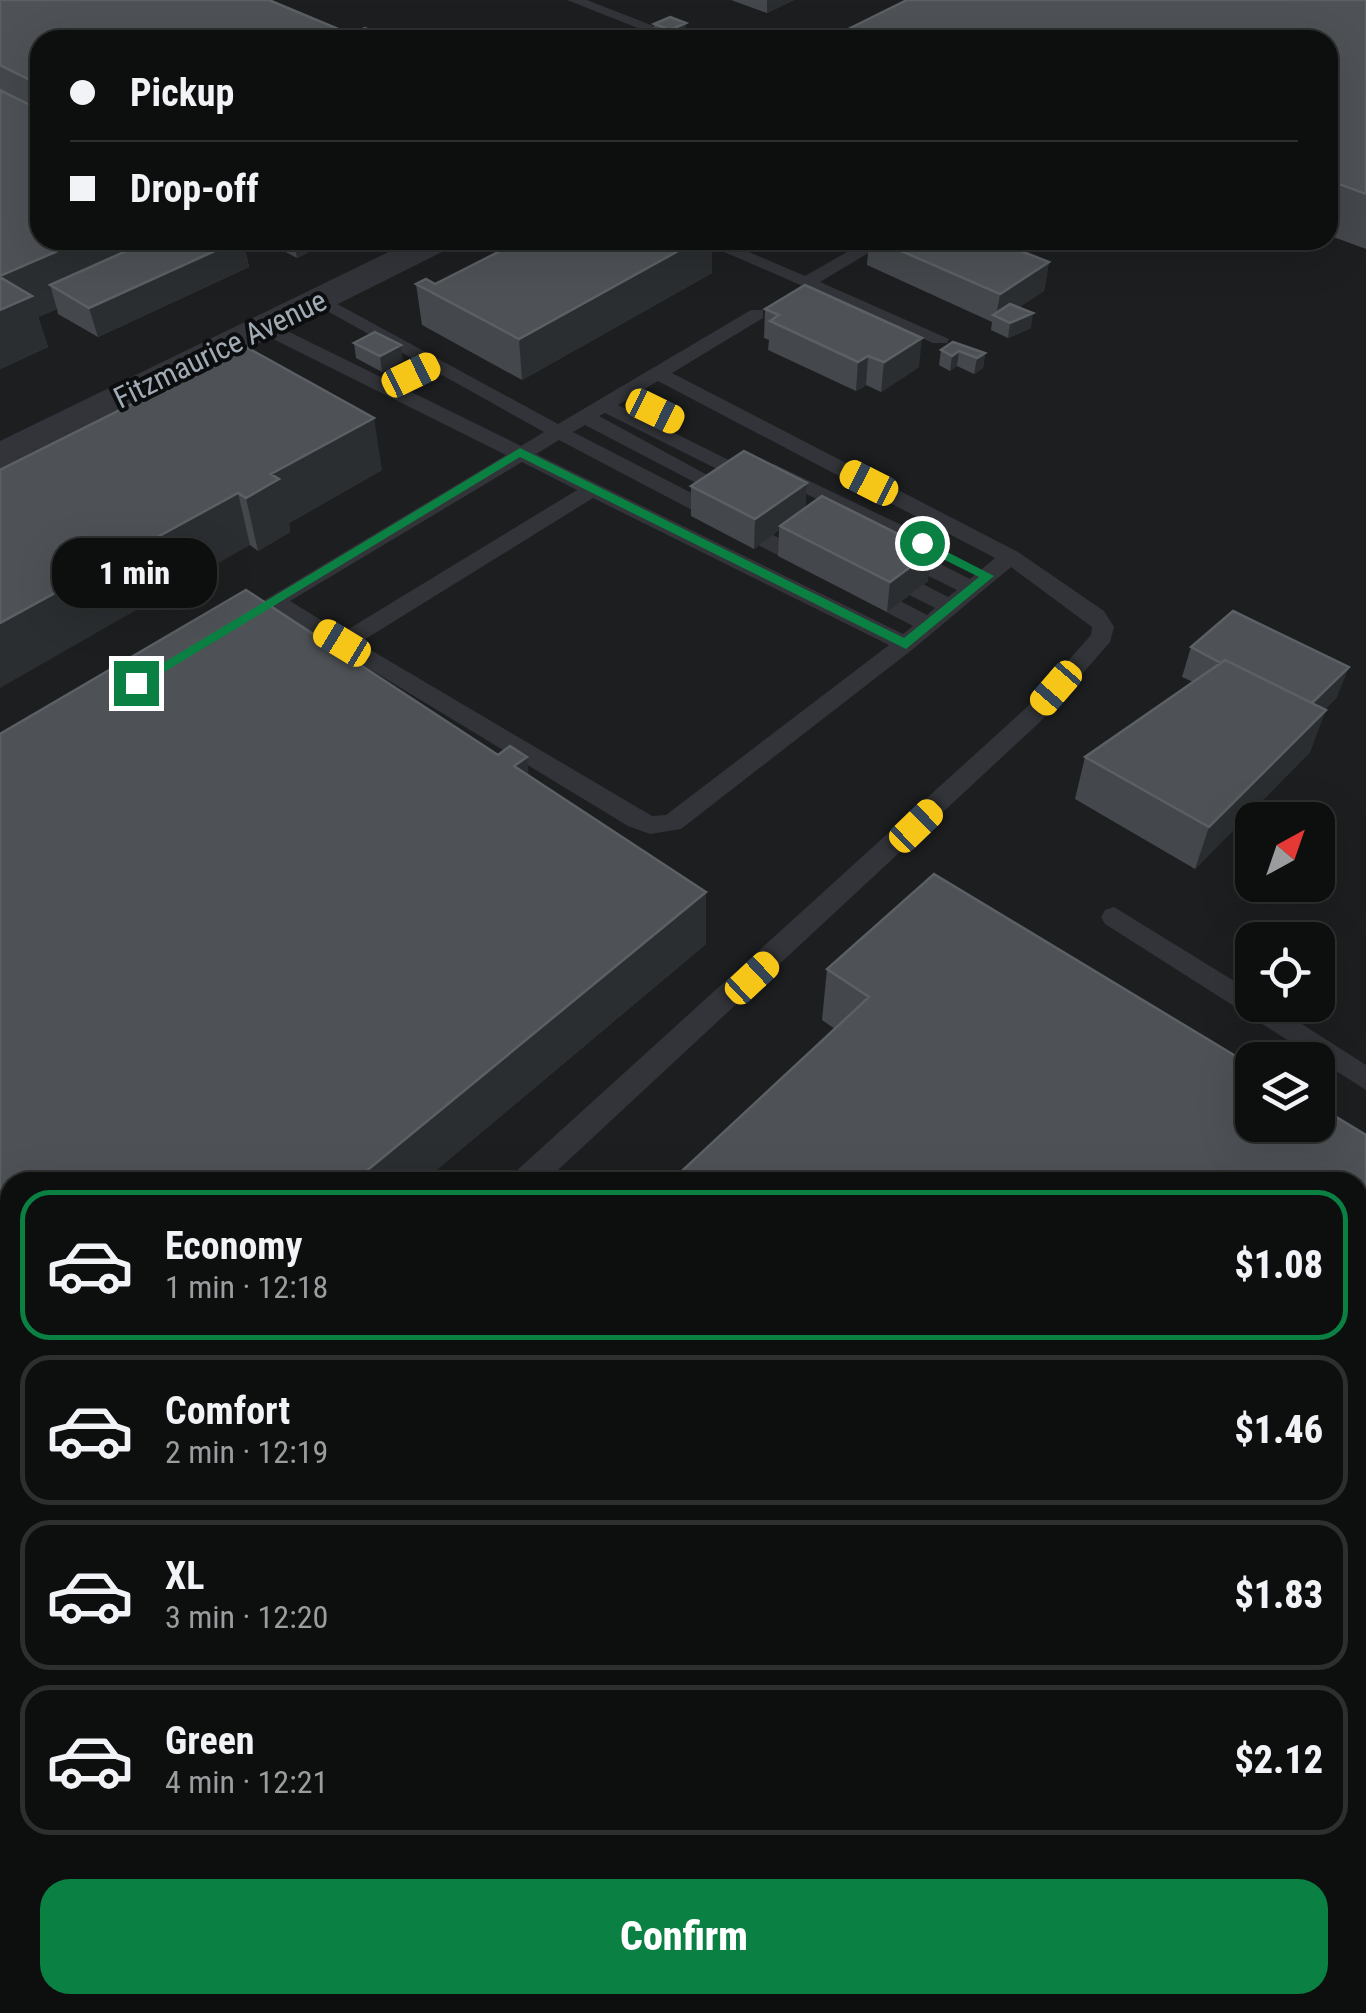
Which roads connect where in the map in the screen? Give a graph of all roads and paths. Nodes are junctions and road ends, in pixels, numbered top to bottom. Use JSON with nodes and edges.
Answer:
{"nodes":[{"id":1,"x":574,"y":0,"type":"edge"},
{"id":2,"x":655,"y":30,"type":"edge"},
{"id":3,"x":420,"y":250,"type":"edge"},
{"id":4,"x":730,"y":250,"type":"edge"},
{"id":5,"x":863,"y":250,"type":"edge"},
{"id":6,"x":807,"y":282,"type":"junction"},
{"id":7,"x":320,"y":300,"type":"junction"},
{"id":8,"x":757,"y":314,"type":"dead end"},
{"id":9,"x":264,"y":327,"type":"junction"},
{"id":10,"x":940,"y":339,"type":"dead end"},
{"id":11,"x":658,"y":373,"type":"junction"},
{"id":12,"x":411,"y":375,"type":"junction"},
{"id":13,"x":613,"y":400,"type":"junction"},
{"id":14,"x":583,"y":416,"type":"junction"},
{"id":15,"x":557,"y":431,"type":"junction"},
{"id":16,"x":520,"y":452,"type":"junction"},
{"id":17,"x":0,"y":457,"type":"edge"},
{"id":18,"x":594,"y":488,"type":"junction"},
{"id":19,"x":758,"y":507,"type":"edge"},
{"id":20,"x":1010,"y":556,"type":"junction"},
{"id":21,"x":862,"y":562,"type":"edge"},
{"id":22,"x":980,"y":583,"type":"junction"},
{"id":23,"x":273,"y":601,"type":"junction"},
{"id":24,"x":950,"y":607,"type":"junction"},
{"id":25,"x":239,"y":622,"type":"edge"},
{"id":26,"x":929,"y":625,"type":"junction"},
{"id":27,"x":342,"y":643,"type":"junction"},
{"id":28,"x":906,"y":644,"type":"junction"},
{"id":29,"x":1114,"y":916,"type":"dead end"},
{"id":30,"x":1366,"y":1079,"type":"edge"},
{"id":31,"x":537,"y":1172,"type":"edge"}],
"edges":[{"from":1,"to":2,"type":"lane"},
{"from":3,"to":7,"type":"street","name":"Fitzmaurice Avenue"},
{"from":4,"to":6,"type":"lane"},
{"from":5,"to":6,"type":"lane"},
{"from":6,"to":10,"type":"lane"},
{"from":7,"to":9,"type":"street","name":"Fitzmaurice Avenue"},
{"from":7,"to":12,"type":"lane"},
{"from":8,"to":11,"type":"lane"},
{"from":9,"to":12,"type":"lane"},
{"from":9,"to":17,"type":"street","name":"Fitzmaurice Avenue"},
{"from":11,"to":13,"type":"lane"},
{"from":11,"to":20,"type":"lane"},
{"from":12,"to":15,"type":"lane"},
{"from":12,"to":16,"type":"lane"},
{"from":13,"to":14,"type":"lane"},
{"from":13,"to":22,"type":"lane"},
{"from":14,"to":15,"type":"lane"},
{"from":14,"to":19,"type":"lane"},
{"from":15,"to":16,"type":"lane"},
{"from":15,"to":26,"type":"lane"},
{"from":16,"to":18,"type":"lane"},
{"from":16,"to":23,"type":"lane"},
{"from":18,"to":27,"type":"lane"},
{"from":18,"to":28,"type":"lane"},
{"from":20,"to":22,"type":"lane"},
{"from":20,"to":31,"type":"lane"},
{"from":21,"to":24,"type":"lane"},
{"from":22,"to":24,"type":"lane"},
{"from":23,"to":25,"type":"lane"},
{"from":23,"to":27,"type":"lane"},
{"from":24,"to":26,"type":"lane"},
{"from":26,"to":28,"type":"lane"},
{"from":27,"to":28,"type":"lane"},
{"from":29,"to":30,"type":"lane"}]}
